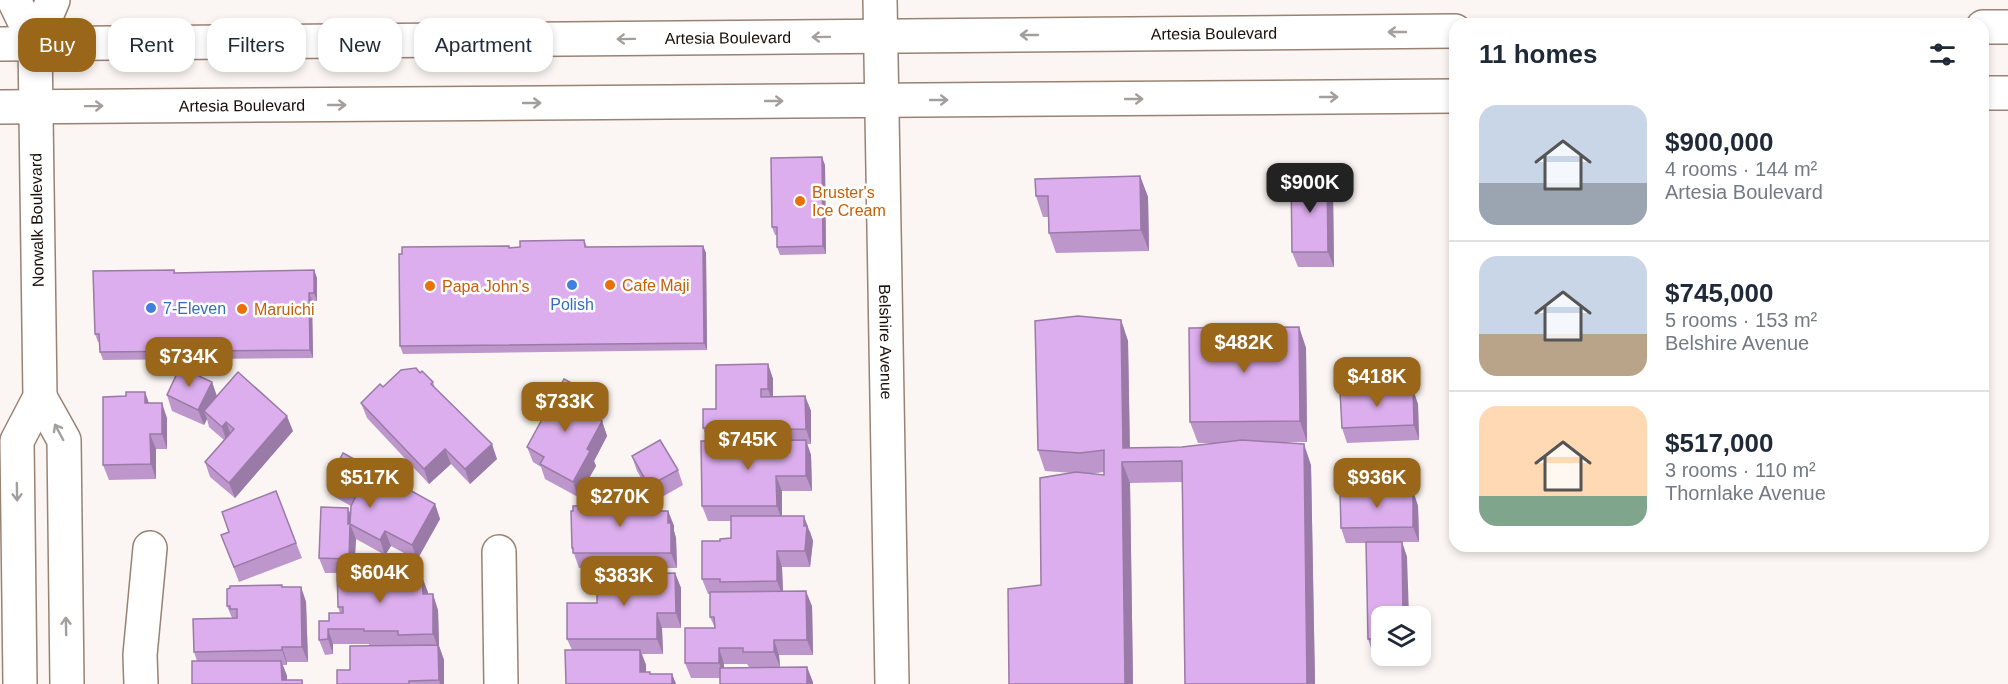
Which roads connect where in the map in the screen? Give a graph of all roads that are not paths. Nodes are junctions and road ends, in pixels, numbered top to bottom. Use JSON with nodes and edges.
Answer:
{"nodes":[{"id":1,"x":14,"y":0,"type":"edge"},
{"id":2,"x":53,"y":0,"type":"edge"},
{"id":3,"x":880,"y":0,"type":"edge"},
{"id":4,"x":23,"y":18,"type":"edge"},
{"id":5,"x":45,"y":18,"type":"edge"},
{"id":6,"x":1989,"y":27,"type":"edge"},
{"id":7,"x":2008,"y":27,"type":"edge"},
{"id":8,"x":1449,"y":31,"type":"edge"},
{"id":9,"x":880,"y":36,"type":"junction"},
{"id":10,"x":96,"y":42,"type":"edge"},
{"id":11,"x":18,"y":43,"type":"edge"},
{"id":12,"x":0,"y":44,"type":"edge"},
{"id":13,"x":35,"y":72,"type":"edge"},
{"id":14,"x":1989,"y":93,"type":"edge"},
{"id":15,"x":2008,"y":93,"type":"edge"},
{"id":16,"x":1449,"y":96,"type":"edge"},
{"id":17,"x":880,"y":101,"type":"junction"},
{"id":18,"x":0,"y":107,"type":"edge"},
{"id":19,"x":35,"y":107,"type":"junction"},
{"id":20,"x":40,"y":397,"type":"junction"},
{"id":21,"x":150,"y":548,"type":"dead end"},
{"id":22,"x":499,"y":552,"type":"dead end"},
{"id":23,"x":20,"y":684,"type":"edge"},
{"id":24,"x":67,"y":684,"type":"edge"},
{"id":25,"x":141,"y":684,"type":"edge"},
{"id":26,"x":501,"y":684,"type":"edge"},
{"id":27,"x":892,"y":684,"type":"edge"}],
"edges":[{"from":1,"to":4,"type":"main road","name":"Norwalk Boulevard"},
{"from":2,"to":5,"type":"main road","name":"Norwalk Boulevard"},
{"from":3,"to":9,"type":"main road","name":"Belshire Avenue"},
{"from":6,"to":7,"type":"main road"},
{"from":8,"to":9,"type":"main road","name":"Artesia Boulevard","one_way":true},
{"from":9,"to":10,"type":"main road","name":"Artesia Boulevard","one_way":true},
{"from":9,"to":17,"type":"main road","name":"Belshire Avenue"},
{"from":11,"to":12,"type":"main road","name":"Artesia Boulevard"},
{"from":13,"to":19,"type":"main road","name":"Norwalk Boulevard"},
{"from":14,"to":15,"type":"main road"},
{"from":17,"to":16,"type":"main road","name":"Artesia Boulevard","one_way":true},
{"from":19,"to":17,"type":"main road","name":"Artesia Boulevard","one_way":true},
{"from":17,"to":27,"type":"main road","name":"Belshire Avenue"},
{"from":18,"to":19,"type":"main road","name":"Artesia Boulevard"},
{"from":19,"to":20,"type":"main road","name":"Norwalk Boulevard"},
{"from":20,"to":23,"type":"main road","name":"Norwalk Boulevard","one_way":true},
{"from":24,"to":20,"type":"main road","name":"Norwalk Boulevard","one_way":true},
{"from":21,"to":25,"type":"main road"},
{"from":22,"to":26,"type":"main road"}]}
